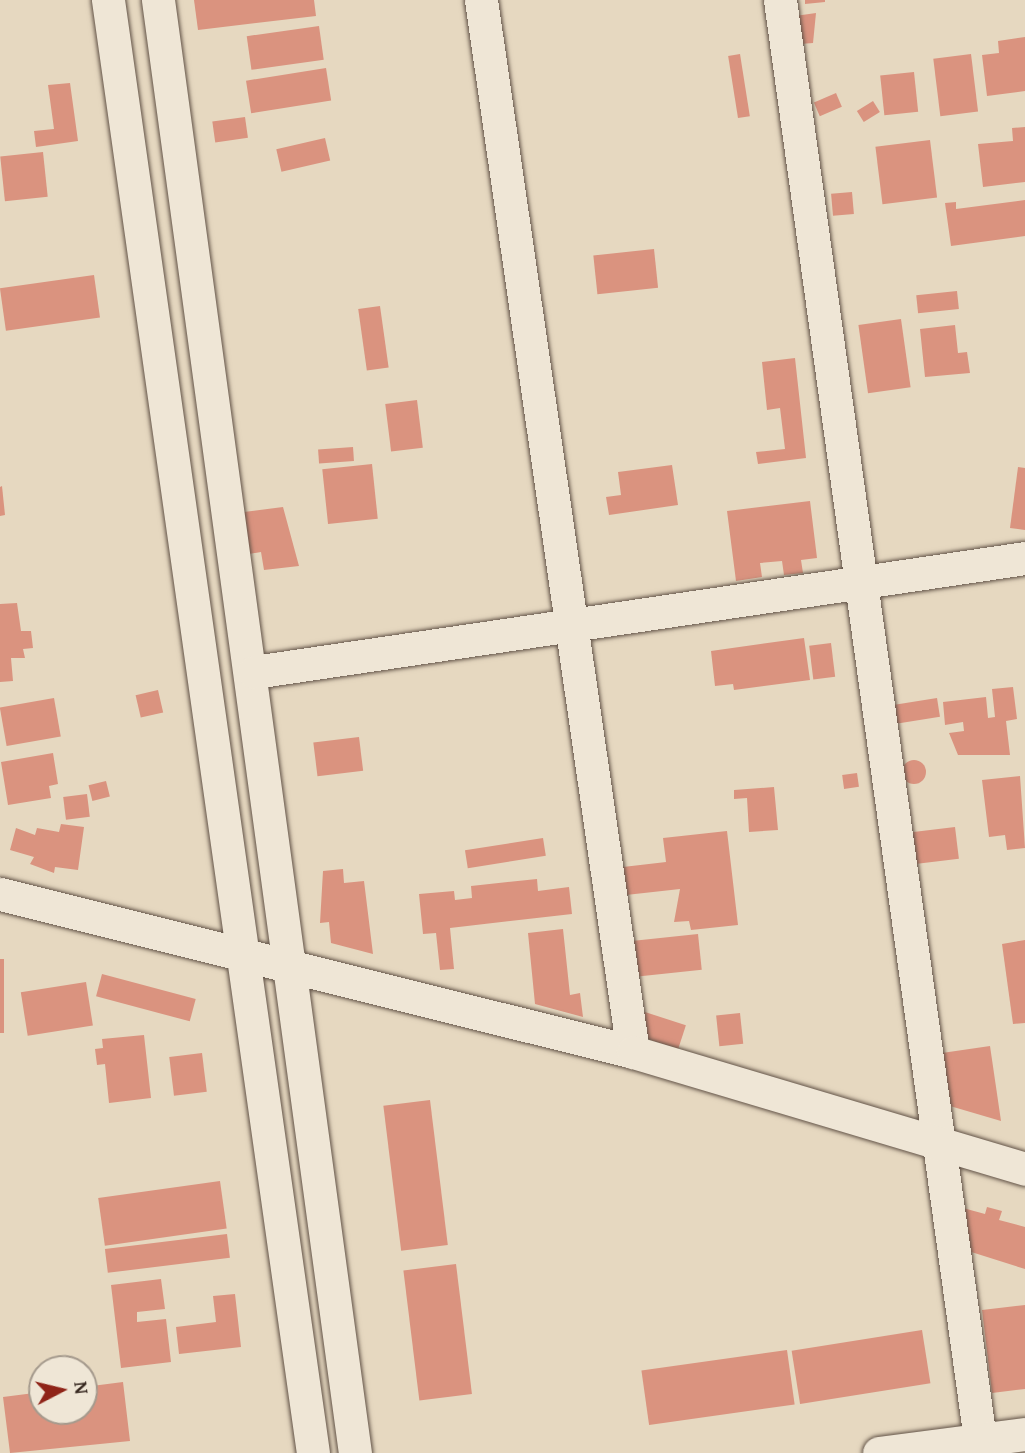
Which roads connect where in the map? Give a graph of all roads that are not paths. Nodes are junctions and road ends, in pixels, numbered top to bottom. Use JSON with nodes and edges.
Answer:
{"nodes":[{"id":1,"x":108,"y":0,"type":"edge"},
{"id":2,"x":158,"y":0,"type":"edge"},
{"id":3,"x":481,"y":0,"type":"edge"},
{"id":4,"x":780,"y":0,"type":"edge"},
{"id":5,"x":1025,"y":558,"type":"edge"},
{"id":6,"x":861,"y":582,"type":"junction"},
{"id":7,"x":576,"y":626,"type":"junction"},
{"id":8,"x":254,"y":672,"type":"junction"},
{"id":9,"x":0,"y":894,"type":"edge"},
{"id":10,"x":248,"y":959,"type":"junction"},
{"id":11,"x":289,"y":969,"type":"junction"},
{"id":12,"x":633,"y":1052,"type":"junction"},
{"id":13,"x":938,"y":1143,"type":"junction"},
{"id":14,"x":1025,"y":1169,"type":"edge"},
{"id":15,"x":1025,"y":1434,"type":"edge"},
{"id":16,"x":981,"y":1446,"type":"edge"},
{"id":17,"x":313,"y":1453,"type":"edge"},
{"id":18,"x":355,"y":1453,"type":"edge"},
{"id":19,"x":879,"y":1453,"type":"edge"}],
"edges":[{"from":1,"to":10,"type":"street"},
{"from":2,"to":8,"type":"street"},
{"from":3,"to":7,"type":"street"},
{"from":4,"to":6,"type":"street"},
{"from":5,"to":6,"type":"street"},
{"from":6,"to":7,"type":"street"},
{"from":6,"to":13,"type":"street"},
{"from":7,"to":8,"type":"street"},
{"from":7,"to":12,"type":"street"},
{"from":8,"to":11,"type":"street"},
{"from":9,"to":10,"type":"street"},
{"from":10,"to":11,"type":"street"},
{"from":10,"to":17,"type":"street"},
{"from":11,"to":12,"type":"street"},
{"from":11,"to":18,"type":"street"},
{"from":12,"to":13,"type":"street"},
{"from":13,"to":14,"type":"street"},
{"from":13,"to":16,"type":"street"},
{"from":15,"to":16,"type":"street"},
{"from":16,"to":19,"type":"street"}]}
